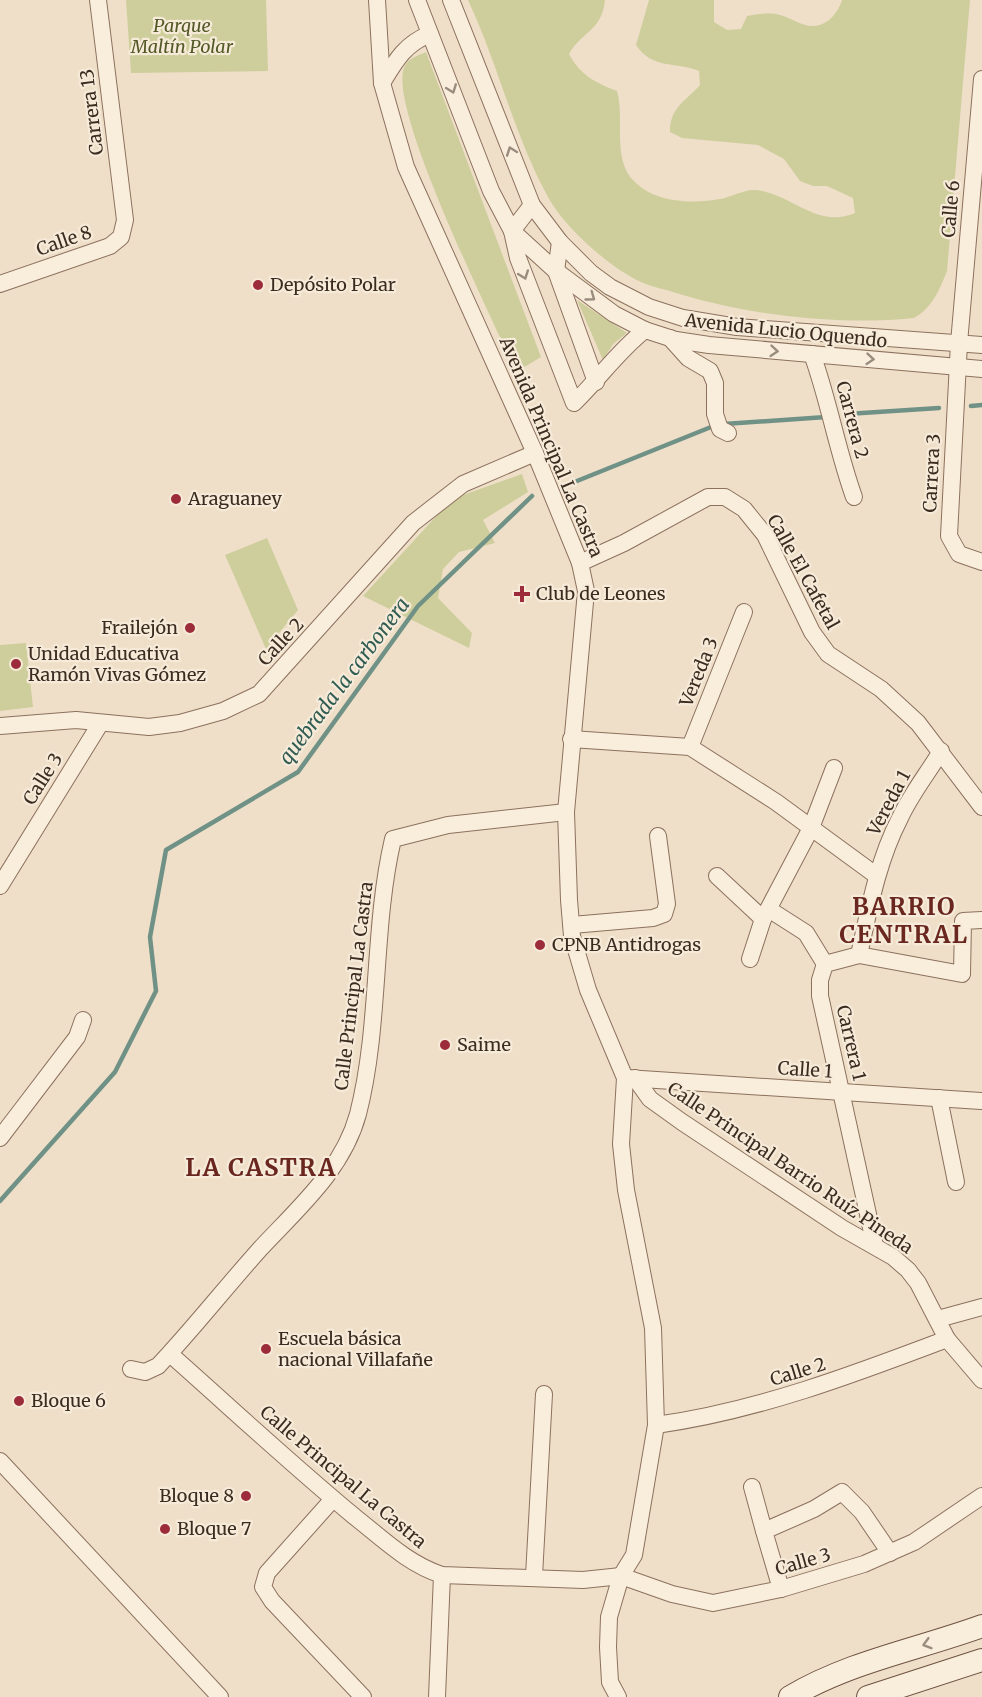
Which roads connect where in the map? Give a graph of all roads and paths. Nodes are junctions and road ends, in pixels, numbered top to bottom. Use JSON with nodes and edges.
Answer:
{"nodes":[{"id":1,"x":98,"y":0,"type":"edge"},
{"id":2,"x":377,"y":0,"type":"edge"},
{"id":3,"x":417,"y":0,"type":"edge"},
{"id":4,"x":451,"y":0,"type":"edge"},
{"id":5,"x":430,"y":34,"type":"junction"},
{"id":6,"x":982,"y":79,"type":"edge"},
{"id":7,"x":382,"y":83,"type":"junction"},
{"id":8,"x":532,"y":205,"type":"junction"},
{"id":9,"x":125,"y":220,"type":"joint"},
{"id":10,"x":512,"y":231,"type":"junction"},
{"id":11,"x":560,"y":242,"type":"junction"},
{"id":12,"x":556,"y":271,"type":"junction"},
{"id":13,"x":0,"y":284,"type":"edge"},
{"id":14,"x":645,"y":330,"type":"junction"},
{"id":15,"x":670,"y":338,"type":"junction"},
{"id":16,"x":959,"y":343,"type":"junction"},
{"id":17,"x":982,"y":345,"type":"edge"},
{"id":18,"x":812,"y":354,"type":"junction"},
{"id":19,"x":958,"y":367,"type":"junction"},
{"id":20,"x":982,"y":369,"type":"edge"},
{"id":21,"x":596,"y":382,"type":"junction"},
{"id":22,"x":728,"y":433,"type":"dead end"},
{"id":23,"x":535,"y":453,"type":"junction"},
{"id":24,"x":854,"y":497,"type":"dead end"},
{"id":25,"x":982,"y":562,"type":"edge"},
{"id":26,"x":580,"y":563,"type":"junction"},
{"id":27,"x":744,"y":612,"type":"dead end"},
{"id":28,"x":100,"y":724,"type":"junction"},
{"id":29,"x":0,"y":726,"type":"edge"},
{"id":30,"x":571,"y":739,"type":"junction"},
{"id":31,"x":690,"y":747,"type":"junction"},
{"id":32,"x":941,"y":751,"type":"junction"},
{"id":33,"x":834,"y":768,"type":"dead end"},
{"id":34,"x":982,"y":807,"type":"edge"},
{"id":35,"x":566,"y":812,"type":"junction"},
{"id":36,"x":811,"y":828,"type":"junction"},
{"id":37,"x":658,"y":836,"type":"dead end"},
{"id":38,"x":717,"y":876,"type":"dead end"},
{"id":39,"x":878,"y":876,"type":"junction"},
{"id":40,"x":0,"y":886,"type":"edge"},
{"id":41,"x":767,"y":915,"type":"junction"},
{"id":42,"x":982,"y":920,"type":"edge"},
{"id":43,"x":572,"y":925,"type":"junction"},
{"id":44,"x":860,"y":955,"type":"junction"},
{"id":45,"x":750,"y":959,"type":"dead end"},
{"id":46,"x":825,"y":964,"type":"junction"},
{"id":47,"x":83,"y":1020,"type":"dead end"},
{"id":48,"x":630,"y":1078,"type":"junction"},
{"id":49,"x":843,"y":1092,"type":"junction"},
{"id":50,"x":939,"y":1098,"type":"junction"},
{"id":51,"x":981,"y":1101,"type":"edge"},
{"id":52,"x":0,"y":1138,"type":"edge"},
{"id":53,"x":956,"y":1182,"type":"dead end"},
{"id":54,"x":875,"y":1246,"type":"junction"},
{"id":55,"x":982,"y":1307,"type":"edge"},
{"id":56,"x":938,"y":1319,"type":"junction"},
{"id":57,"x":947,"y":1339,"type":"junction"},
{"id":58,"x":170,"y":1354,"type":"junction"},
{"id":59,"x":132,"y":1369,"type":"dead end"},
{"id":60,"x":982,"y":1380,"type":"edge"},
{"id":61,"x":544,"y":1394,"type":"dead end"},
{"id":62,"x":656,"y":1425,"type":"junction"},
{"id":63,"x":0,"y":1461,"type":"edge"},
{"id":64,"x":752,"y":1487,"type":"dead end"},
{"id":65,"x":982,"y":1496,"type":"edge"},
{"id":66,"x":333,"y":1499,"type":"junction"},
{"id":67,"x":764,"y":1531,"type":"junction"},
{"id":68,"x":890,"y":1553,"type":"junction"},
{"id":69,"x":442,"y":1575,"type":"junction"},
{"id":70,"x":534,"y":1576,"type":"junction"},
{"id":71,"x":621,"y":1576,"type":"junction"},
{"id":72,"x":781,"y":1589,"type":"junction"},
{"id":73,"x":982,"y":1626,"type":"edge"},
{"id":74,"x":982,"y":1660,"type":"edge"},
{"id":75,"x":220,"y":1697,"type":"edge"},
{"id":76,"x":363,"y":1697,"type":"edge"},
{"id":77,"x":437,"y":1697,"type":"edge"},
{"id":78,"x":618,"y":1697,"type":"edge"},
{"id":79,"x":790,"y":1697,"type":"edge"},
{"id":80,"x":868,"y":1697,"type":"edge"}],
"edges":[{"from":1,"to":9,"type":"street","name":"Carrera 13"},
{"from":2,"to":7,"type":"street","name":"Avenida Principal La Castra"},
{"from":3,"to":5,"type":"street","name":"Avenida Lucio Oquendo"},
{"from":8,"to":4,"type":"street","name":"Avenida Lucio Oquendo","one_way":true},
{"from":5,"to":7,"type":"street"},
{"from":5,"to":10,"type":"street","name":"Avenida Lucio Oquendo","one_way":true},
{"from":6,"to":16,"type":"street","name":"Calle 6"},
{"from":7,"to":23,"type":"street","name":"Avenida Principal La Castra"},
{"from":8,"to":10,"type":"street"},
{"from":8,"to":11,"type":"street","name":"Avenida Lucio Oquendo"},
{"from":9,"to":13,"type":"street","name":"Calle 8"},
{"from":10,"to":12,"type":"street","name":"Avenida Lucio Oquendo"},
{"from":10,"to":21,"type":"street","one_way":true},
{"from":11,"to":12,"type":"street"},
{"from":11,"to":16,"type":"street","name":"Avenida Lucio Oquendo"},
{"from":12,"to":14,"type":"street","name":"Avenida Lucio Oquendo","one_way":true},
{"from":12,"to":21,"type":"street"},
{"from":14,"to":15,"type":"street","name":"Avenida Lucio Oquendo"},
{"from":14,"to":21,"type":"street"},
{"from":15,"to":18,"type":"street","name":"Avenida Lucio Oquendo","one_way":true},
{"from":15,"to":22,"type":"street"},
{"from":16,"to":17,"type":"street","name":"Avenida Lucio Oquendo"},
{"from":16,"to":19,"type":"street"},
{"from":18,"to":19,"type":"street","name":"Avenida Lucio Oquendo","one_way":true},
{"from":18,"to":24,"type":"street","name":"Carrera 2"},
{"from":19,"to":20,"type":"street","name":"Avenida Lucio Oquendo"},
{"from":19,"to":25,"type":"street","name":"Carrera 3"},
{"from":23,"to":26,"type":"street","name":"Avenida Principal La Castra"},
{"from":23,"to":28,"type":"street","name":"Calle 2"},
{"from":26,"to":30,"type":"street","name":"Avenida Principal La Castra"},
{"from":26,"to":32,"type":"street","name":"Calle El Cafetal"},
{"from":27,"to":31,"type":"street","name":"Vereda 3"},
{"from":28,"to":29,"type":"street","name":"Calle 2"},
{"from":28,"to":40,"type":"street","name":"Calle 3"},
{"from":30,"to":31,"type":"street"},
{"from":30,"to":35,"type":"street","name":"Avenida Principal La Castra"},
{"from":31,"to":36,"type":"street"},
{"from":32,"to":34,"type":"street","name":"Calle El Cafetal"},
{"from":32,"to":39,"type":"street","name":"Vereda 1"},
{"from":33,"to":36,"type":"street"},
{"from":35,"to":43,"type":"street","name":"Avenida Principal La Castra"},
{"from":35,"to":58,"type":"street","name":"Calle Principal La Castra"},
{"from":36,"to":39,"type":"street"},
{"from":36,"to":41,"type":"street"},
{"from":37,"to":43,"type":"street"},
{"from":38,"to":41,"type":"street"},
{"from":39,"to":44,"type":"street"},
{"from":41,"to":45,"type":"street"},
{"from":41,"to":46,"type":"street"},
{"from":42,"to":44,"type":"street"},
{"from":43,"to":48,"type":"street","name":"Avenida Principal La Castra"},
{"from":44,"to":46,"type":"street"},
{"from":46,"to":49,"type":"street","name":"Carrera 1"},
{"from":47,"to":52,"type":"street"},
{"from":48,"to":49,"type":"street","name":"Calle 1"},
{"from":48,"to":54,"type":"street","name":"Calle Principal Barrio Ruíz Pineda"},
{"from":48,"to":62,"type":"street","name":"Avenida Principal La Castra"},
{"from":49,"to":50,"type":"street","name":"Calle 1"},
{"from":49,"to":54,"type":"street","name":"Carrera 1"},
{"from":50,"to":51,"type":"street","name":"Calle 1"},
{"from":50,"to":53,"type":"street"},
{"from":54,"to":56,"type":"street","name":"Calle Principal Barrio Ruíz Pineda"},
{"from":55,"to":56,"type":"street"},
{"from":56,"to":57,"type":"street","name":"Calle Principal Barrio Ruíz Pineda"},
{"from":57,"to":60,"type":"street","name":"Calle Principal Barrio Ruíz Pineda"},
{"from":57,"to":62,"type":"street","name":"Calle 2"},
{"from":58,"to":59,"type":"street","name":"Calle Principal La Castra"},
{"from":58,"to":66,"type":"street","name":"Calle Principal La Castra"},
{"from":61,"to":70,"type":"street"},
{"from":62,"to":71,"type":"street","name":"Avenida Principal La Castra"},
{"from":63,"to":75,"type":"street"},
{"from":64,"to":67,"type":"street"},
{"from":65,"to":68,"type":"street","name":"Calle 3"},
{"from":66,"to":69,"type":"street","name":"Calle Principal La Castra"},
{"from":66,"to":76,"type":"street"},
{"from":67,"to":68,"type":"street"},
{"from":67,"to":72,"type":"street"},
{"from":68,"to":72,"type":"street","name":"Calle 3"},
{"from":69,"to":70,"type":"street","name":"Calle Principal La Castra"},
{"from":69,"to":77,"type":"street"},
{"from":70,"to":71,"type":"street","name":"Calle Principal La Castra"},
{"from":71,"to":72,"type":"street","name":"Calle 3"},
{"from":71,"to":78,"type":"street","name":"Avenida Principal La Castra"},
{"from":73,"to":79,"type":"main road","one_way":true},
{"from":74,"to":80,"type":"main road"}]}
